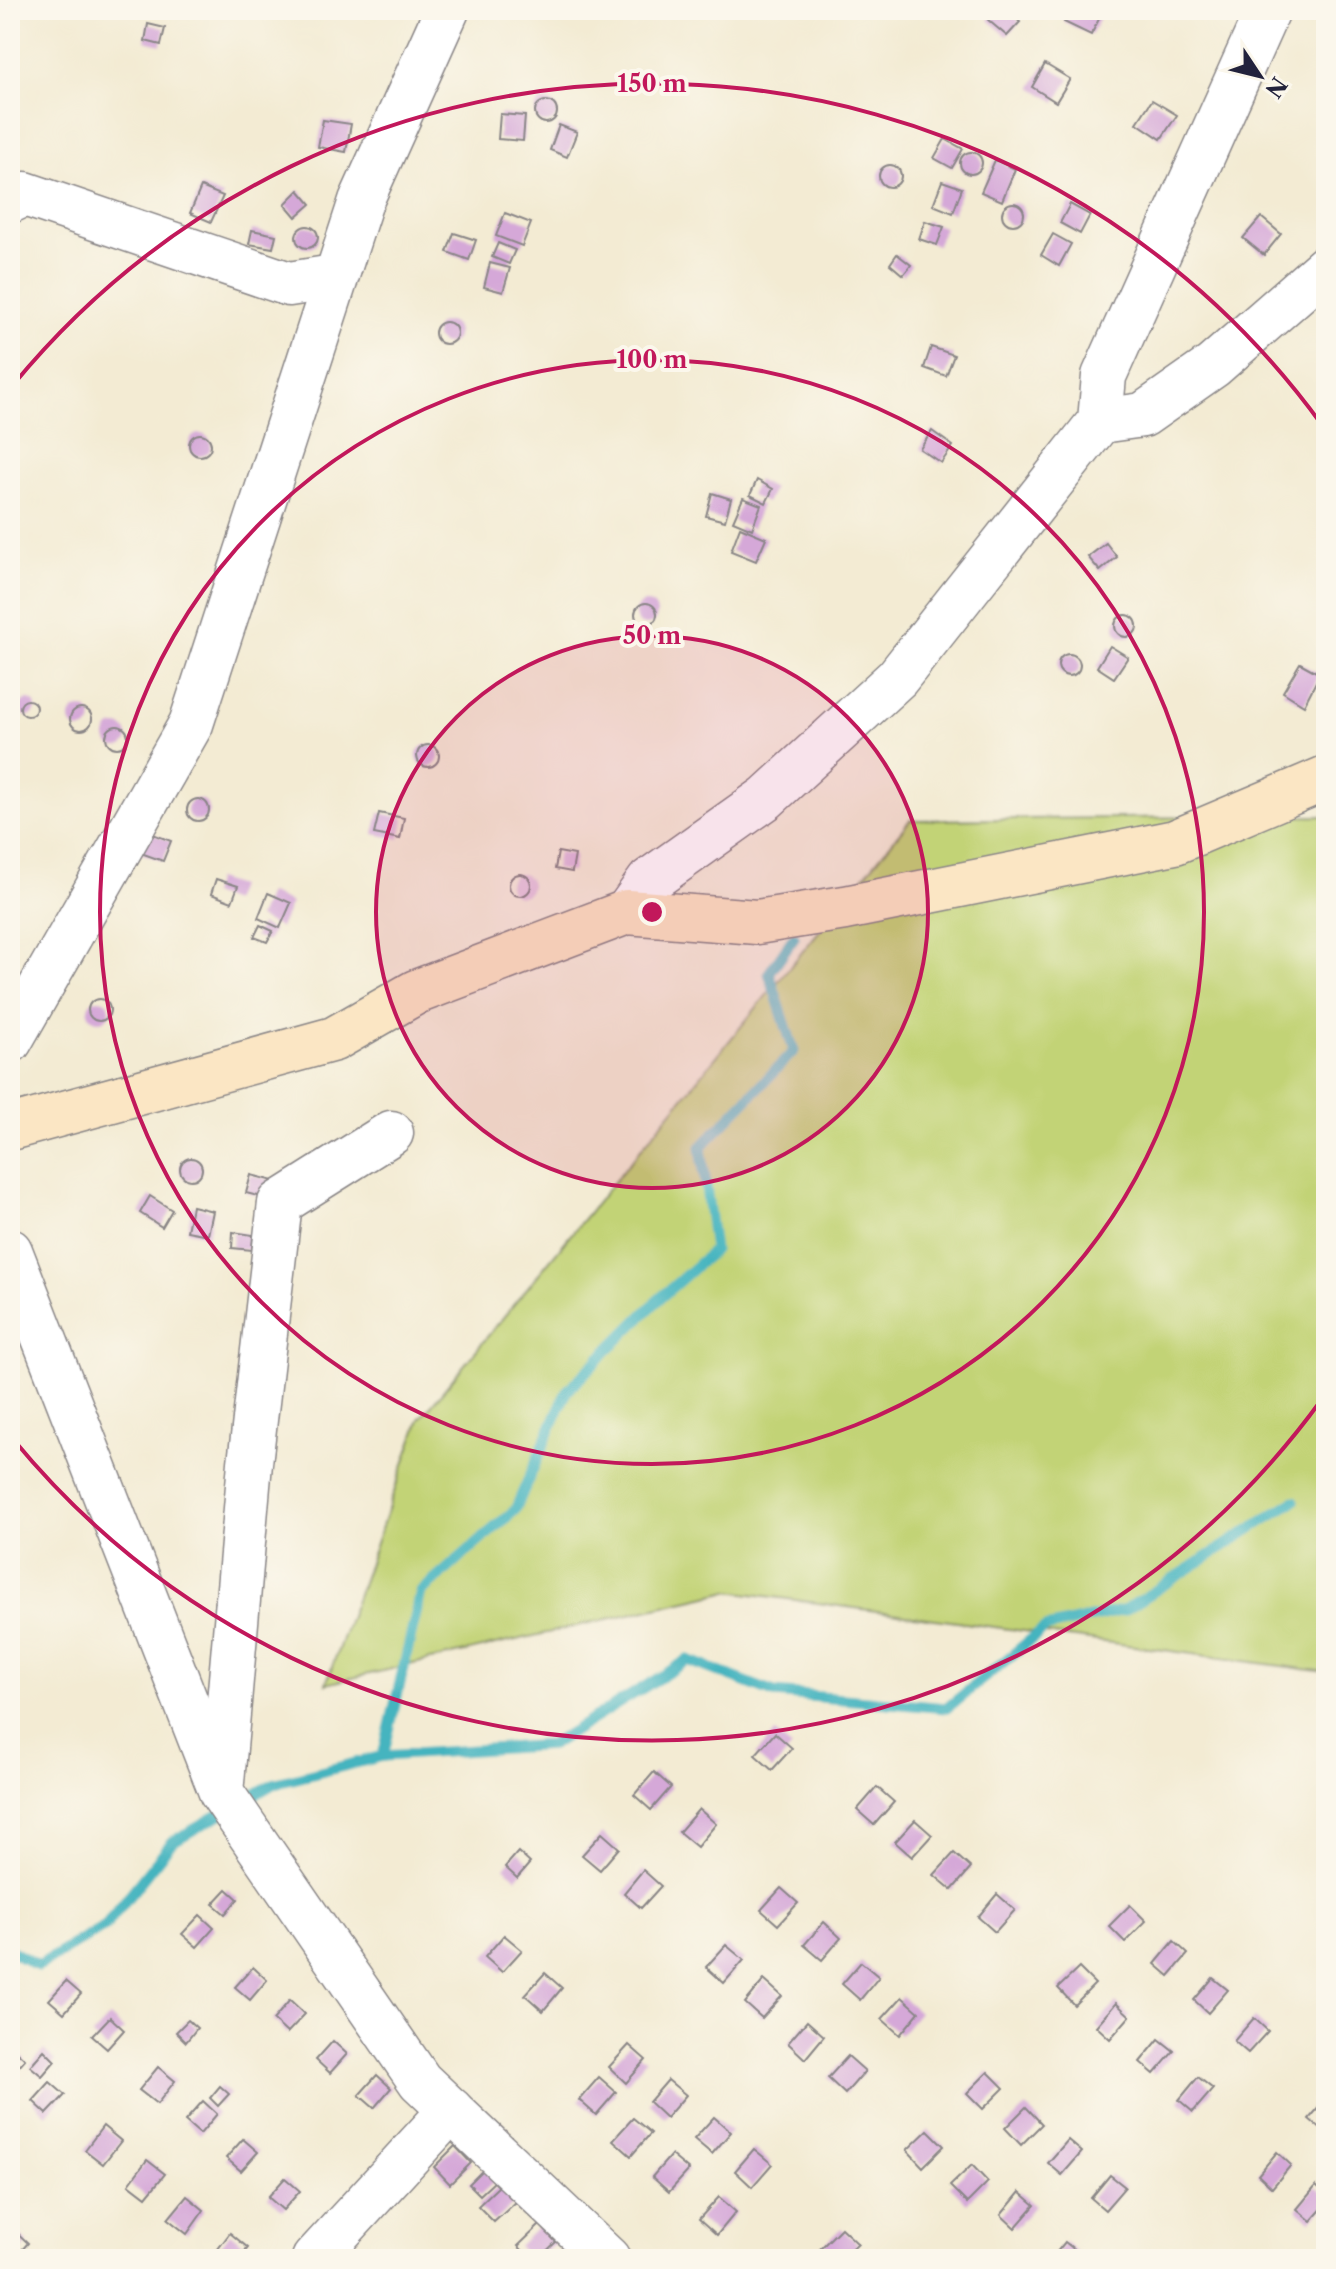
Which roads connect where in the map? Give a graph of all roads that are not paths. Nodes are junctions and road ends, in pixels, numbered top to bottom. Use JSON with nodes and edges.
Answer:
{"nodes":[{"id":1,"x":447,"y":10,"type":"edge"},
{"id":2,"x":1268,"y":10,"type":"edge"},
{"id":3,"x":10,"y":201,"type":"edge"},
{"id":4,"x":1326,"y":267,"type":"edge"},
{"id":5,"x":334,"y":277,"type":"junction"},
{"id":6,"x":1100,"y":421,"type":"junction"},
{"id":7,"x":1326,"y":778,"type":"edge"},
{"id":8,"x":627,"y":912,"type":"junction"},
{"id":9,"x":10,"y":1041,"type":"edge"},
{"id":10,"x":10,"y":1128,"type":"edge"},
{"id":11,"x":391,"y":1133,"type":"dead end"},
{"id":12,"x":10,"y":1251,"type":"edge"},
{"id":13,"x":221,"y":1792,"type":"junction"},
{"id":14,"x":451,"y":2110,"type":"junction"},
{"id":15,"x":314,"y":2259,"type":"edge"},
{"id":16,"x":608,"y":2259,"type":"edge"}],
"edges":[{"from":1,"to":5,"type":"street"},
{"from":2,"to":6,"type":"street"},
{"from":3,"to":5,"type":"street"},
{"from":4,"to":6,"type":"street"},
{"from":5,"to":9,"type":"street"},
{"from":6,"to":8,"type":"street"},
{"from":7,"to":8,"type":"street"},
{"from":8,"to":10,"type":"street"},
{"from":11,"to":13,"type":"street"},
{"from":12,"to":13,"type":"street"},
{"from":13,"to":14,"type":"street"},
{"from":14,"to":15,"type":"street"},
{"from":14,"to":16,"type":"street"}]}
